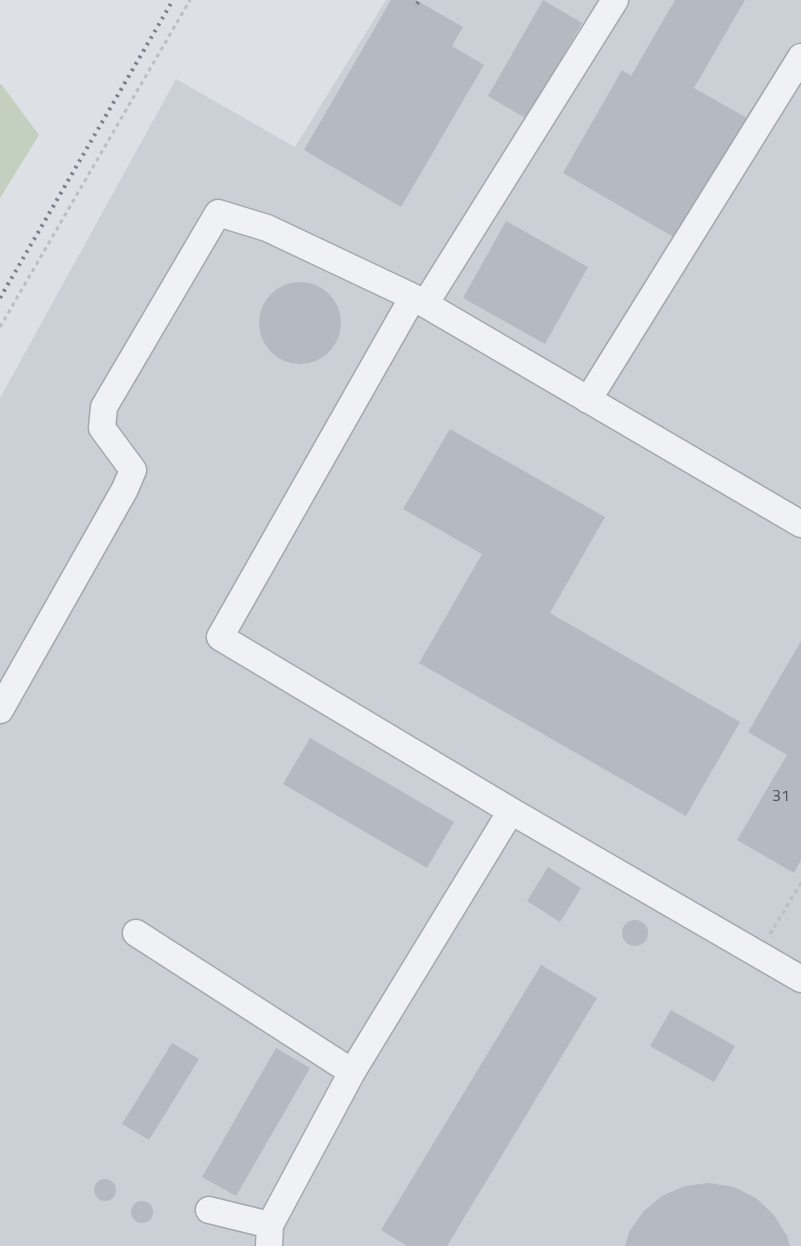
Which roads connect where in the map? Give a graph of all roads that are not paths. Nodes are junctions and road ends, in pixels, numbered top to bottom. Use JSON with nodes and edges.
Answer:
{"nodes":[{"id":1,"x":616,"y":0,"type":"edge"},
{"id":2,"x":801,"y":57,"type":"edge"},
{"id":3,"x":419,"y":301,"type":"junction"},
{"id":4,"x":588,"y":400,"type":"junction"},
{"id":5,"x":801,"y":524,"type":"edge"},
{"id":6,"x":0,"y":710,"type":"edge"},
{"id":7,"x":511,"y":811,"type":"junction"},
{"id":8,"x":136,"y":933,"type":"dead end"},
{"id":9,"x":801,"y":979,"type":"edge"},
{"id":10,"x":352,"y":1072,"type":"junction"},
{"id":11,"x":209,"y":1210,"type":"dead end"},
{"id":12,"x":270,"y":1236,"type":"edge"}],
"edges":[{"from":1,"to":3,"type":"lane"},
{"from":2,"to":4,"type":"lane"},
{"from":3,"to":4,"type":"lane"},
{"from":3,"to":6,"type":"lane"},
{"from":3,"to":7,"type":"lane"},
{"from":4,"to":5,"type":"lane"},
{"from":7,"to":9,"type":"lane"},
{"from":7,"to":10,"type":"lane"},
{"from":8,"to":10,"type":"lane"},
{"from":10,"to":12,"type":"lane"},
{"from":11,"to":12,"type":"lane"}]}
